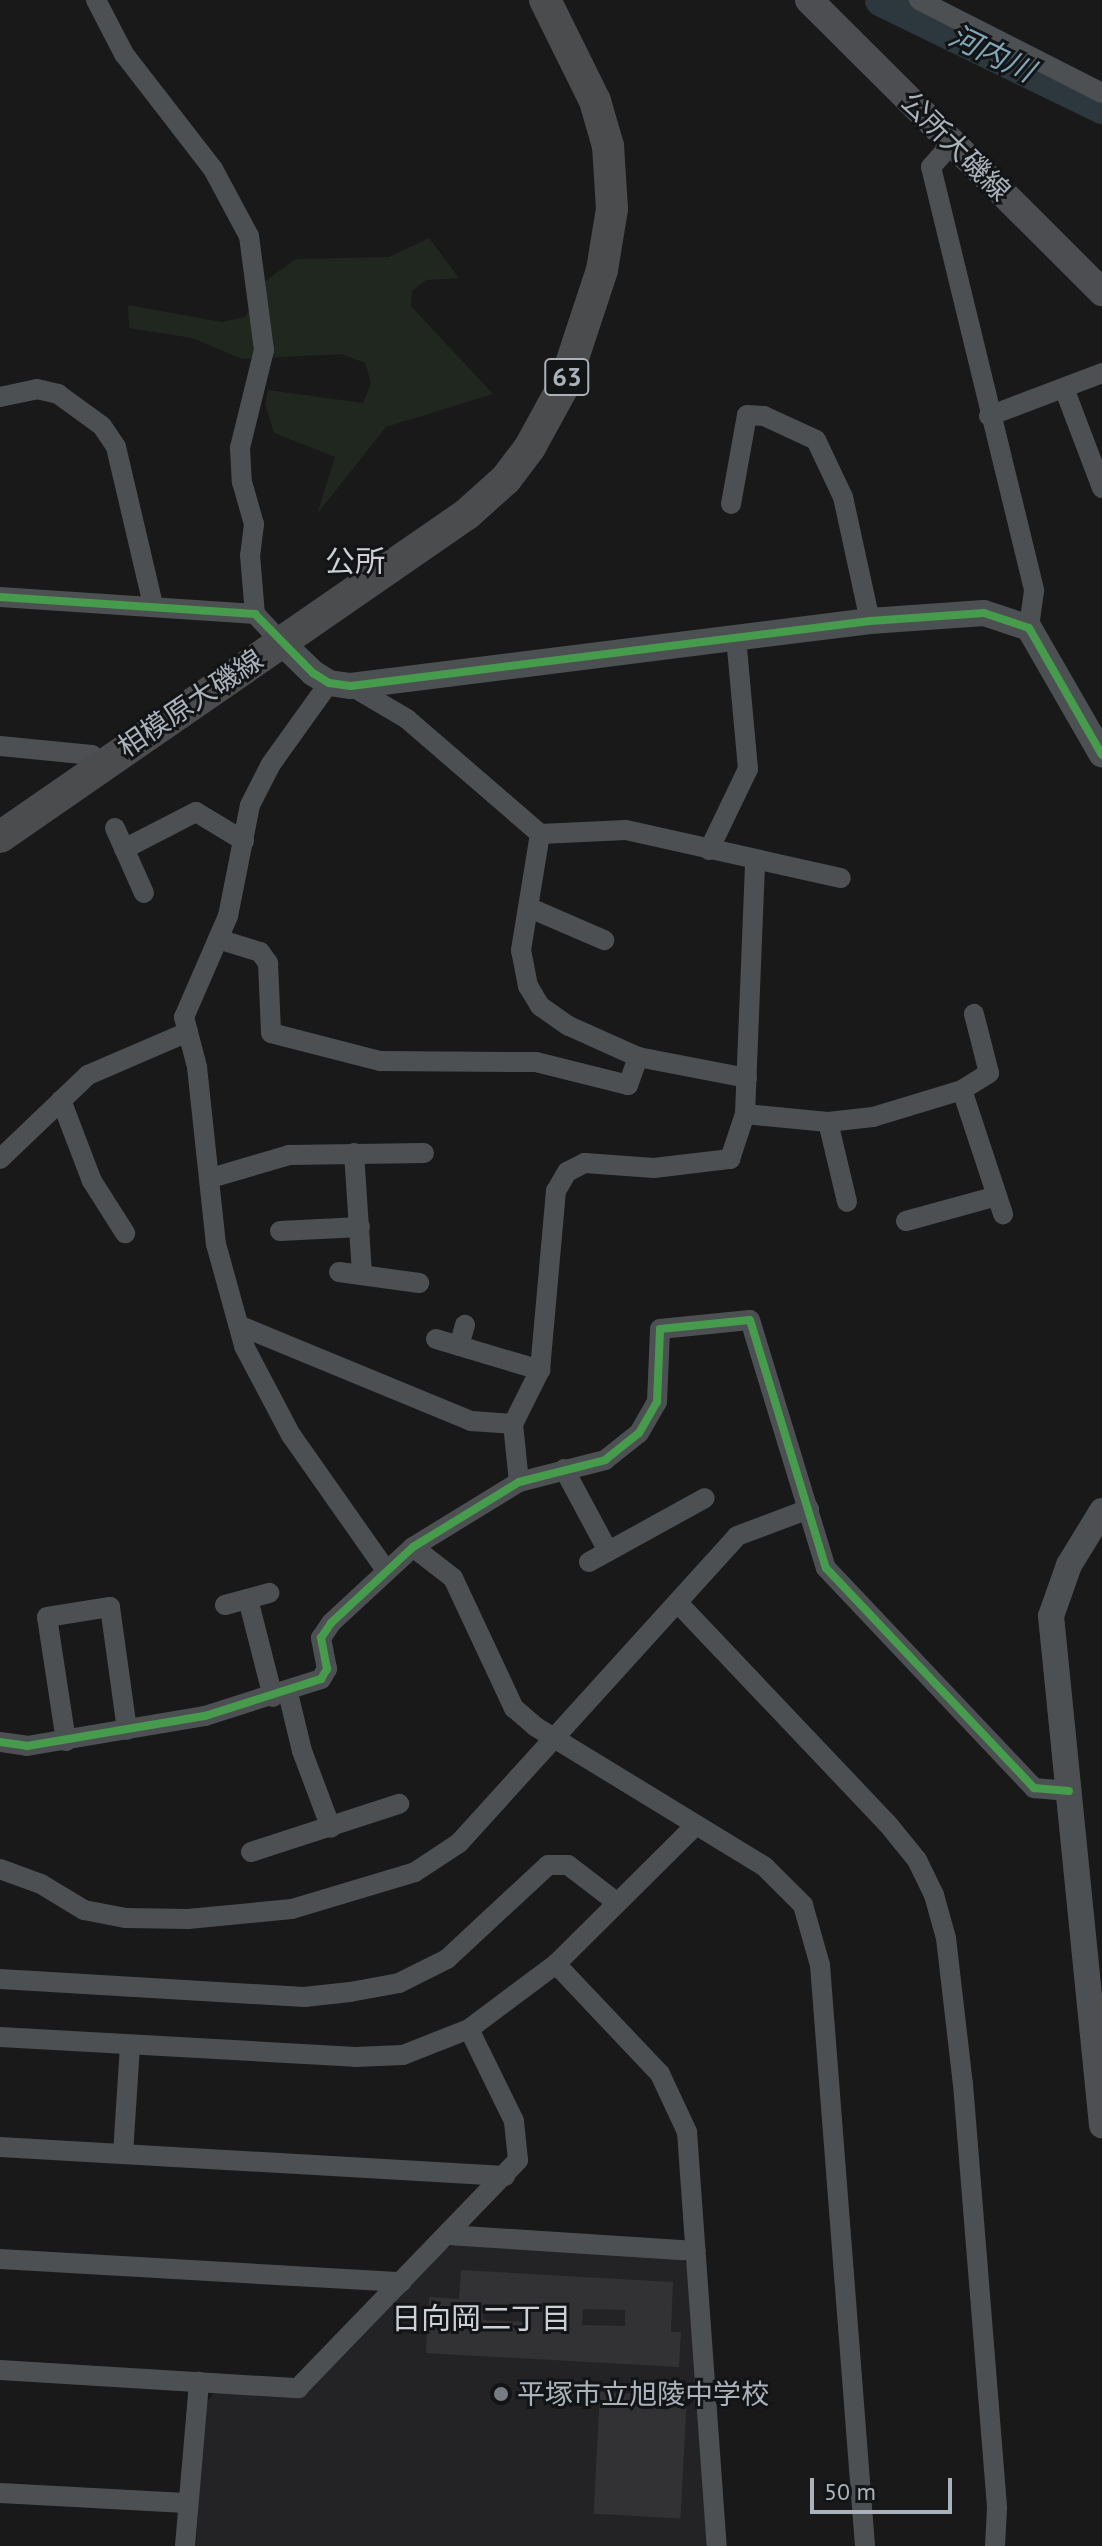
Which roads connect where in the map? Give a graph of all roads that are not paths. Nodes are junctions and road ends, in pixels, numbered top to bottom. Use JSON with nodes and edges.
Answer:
{"nodes":[{"id":1,"x":96,"y":0,"type":"edge"},
{"id":2,"x":545,"y":0,"type":"edge"},
{"id":3,"x":809,"y":0,"type":"edge"},
{"id":4,"x":919,"y":0,"type":"edge"},
{"id":5,"x":1102,"y":93,"type":"edge"},
{"id":6,"x":952,"y":143,"type":"junction"},
{"id":7,"x":1102,"y":292,"type":"edge"},
{"id":8,"x":1102,"y":373,"type":"edge"},
{"id":9,"x":1064,"y":388,"type":"junction"},
{"id":10,"x":0,"y":397,"type":"edge"},
{"id":11,"x":989,"y":416,"type":"junction"},
{"id":12,"x":1102,"y":488,"type":"edge"},
{"id":13,"x":731,"y":504,"type":"dead end"},
{"id":14,"x":0,"y":597,"type":"edge"},
{"id":15,"x":153,"y":605,"type":"junction"},
{"id":16,"x":255,"y":614,"type":"junction"},
{"id":17,"x":870,"y":621,"type":"junction"},
{"id":18,"x":1029,"y":628,"type":"junction"},
{"id":19,"x":736,"y":637,"type":"junction"},
{"id":20,"x":281,"y":642,"type":"junction"},
{"id":21,"x":340,"y":684,"type":"junction"},
{"id":22,"x":0,"y":746,"type":"edge"},
{"id":23,"x":1102,"y":755,"type":"edge"},
{"id":24,"x":100,"y":764,"type":"junction"},
{"id":25,"x":115,"y":828,"type":"dead end"},
{"id":26,"x":540,"y":834,"type":"junction"},
{"id":27,"x":0,"y":837,"type":"edge"},
{"id":28,"x":244,"y":841,"type":"junction"},
{"id":29,"x":124,"y":849,"type":"junction"},
{"id":30,"x":709,"y":850,"type":"junction"},
{"id":31,"x":755,"y":861,"type":"junction"},
{"id":32,"x":841,"y":878,"type":"dead end"},
{"id":33,"x":144,"y":893,"type":"dead end"},
{"id":34,"x":530,"y":908,"type":"junction"},
{"id":35,"x":218,"y":939,"type":"junction"},
{"id":36,"x":604,"y":940,"type":"dead end"},
{"id":37,"x":974,"y":1014,"type":"dead end"},
{"id":38,"x":188,"y":1032,"type":"junction"},
{"id":39,"x":638,"y":1057,"type":"junction"},
{"id":40,"x":747,"y":1078,"type":"junction"},
{"id":41,"x":962,"y":1090,"type":"junction"},
{"id":42,"x":61,"y":1100,"type":"junction"},
{"id":43,"x":745,"y":1114,"type":"junction"},
{"id":44,"x":828,"y":1122,"type":"junction"},
{"id":45,"x":354,"y":1153,"type":"junction"},
{"id":46,"x":424,"y":1153,"type":"dead end"},
{"id":47,"x":0,"y":1159,"type":"edge"},
{"id":48,"x":211,"y":1178,"type":"junction"},
{"id":49,"x":847,"y":1202,"type":"dead end"},
{"id":50,"x":906,"y":1221,"type":"dead end"},
{"id":51,"x":360,"y":1227,"type":"junction"},
{"id":52,"x":280,"y":1231,"type":"dead end"},
{"id":53,"x":125,"y":1233,"type":"dead end"},
{"id":54,"x":339,"y":1272,"type":"dead end"},
{"id":55,"x":362,"y":1273,"type":"junction"},
{"id":56,"x":419,"y":1283,"type":"dead end"},
{"id":57,"x":465,"y":1325,"type":"dead end"},
{"id":58,"x":243,"y":1327,"type":"junction"},
{"id":59,"x":436,"y":1339,"type":"dead end"},
{"id":60,"x":459,"y":1346,"type":"junction"},
{"id":61,"x":540,"y":1370,"type":"junction"},
{"id":62,"x":513,"y":1424,"type":"junction"},
{"id":63,"x":564,"y":1469,"type":"junction"},
{"id":64,"x":519,"y":1482,"type":"junction"},
{"id":65,"x":705,"y":1498,"type":"dead end"},
{"id":66,"x":809,"y":1509,"type":"junction"},
{"id":67,"x":1102,"y":1511,"type":"edge"},
{"id":68,"x":413,"y":1547,"type":"junction"},
{"id":69,"x":608,"y":1551,"type":"junction"},
{"id":70,"x":589,"y":1562,"type":"dead end"},
{"id":71,"x":386,"y":1570,"type":"junction"},
{"id":72,"x":269,"y":1593,"type":"dead end"},
{"id":73,"x":248,"y":1599,"type":"junction"},
{"id":74,"x":678,"y":1603,"type":"junction"},
{"id":75,"x":225,"y":1605,"type":"dead end"},
{"id":76,"x":280,"y":1695,"type":"junction"},
{"id":77,"x":127,"y":1730,"type":"junction"},
{"id":78,"x":555,"y":1736,"type":"junction"},
{"id":79,"x":66,"y":1741,"type":"junction"},
{"id":80,"x":0,"y":1742,"type":"edge"},
{"id":81,"x":1069,"y":1791,"type":"junction"},
{"id":82,"x":399,"y":1804,"type":"dead end"},
{"id":83,"x":696,"y":1825,"type":"junction"},
{"id":84,"x":331,"y":1828,"type":"junction"},
{"id":85,"x":251,"y":1852,"type":"dead end"},
{"id":86,"x":0,"y":1869,"type":"edge"},
{"id":87,"x":615,"y":1901,"type":"junction"},
{"id":88,"x":556,"y":1964,"type":"junction"},
{"id":89,"x":0,"y":1979,"type":"edge"},
{"id":90,"x":469,"y":2029,"type":"junction"},
{"id":91,"x":0,"y":2037,"type":"edge"},
{"id":92,"x":130,"y":2045,"type":"junction"},
{"id":93,"x":1102,"y":2122,"type":"edge"},
{"id":94,"x":0,"y":2147,"type":"edge"},
{"id":95,"x":123,"y":2154,"type":"junction"},
{"id":96,"x":505,"y":2176,"type":"junction"},
{"id":97,"x":448,"y":2235,"type":"junction"},
{"id":98,"x":695,"y":2251,"type":"junction"},
{"id":99,"x":0,"y":2259,"type":"edge"},
{"id":100,"x":401,"y":2282,"type":"junction"},
{"id":101,"x":0,"y":2370,"type":"edge"},
{"id":102,"x":199,"y":2382,"type":"junction"},
{"id":103,"x":0,"y":2493,"type":"edge"},
{"id":104,"x":186,"y":2503,"type":"junction"},
{"id":105,"x":185,"y":2546,"type":"edge"},
{"id":106,"x":717,"y":2546,"type":"edge"},
{"id":107,"x":865,"y":2546,"type":"edge"},
{"id":108,"x":995,"y":2546,"type":"edge"}],
"edges":[{"from":1,"to":16,"type":"street"},
{"from":2,"to":20,"type":"main road","name":"相模原大磯線","number":"63"},
{"from":3,"to":6,"type":"main road","name":"公所大磯線"},
{"from":4,"to":5,"type":"street"},
{"from":6,"to":7,"type":"main road","name":"公所大磯線"},
{"from":6,"to":11,"type":"street"},
{"from":8,"to":9,"type":"street"},
{"from":9,"to":11,"type":"street"},
{"from":9,"to":12,"type":"street"},
{"from":10,"to":15,"type":"street"},
{"from":11,"to":18,"type":"street"},
{"from":13,"to":17,"type":"street"},
{"from":14,"to":15,"type":"street"},
{"from":15,"to":16,"type":"street"},
{"from":16,"to":20,"type":"street"},
{"from":17,"to":18,"type":"street"},
{"from":17,"to":19,"type":"street"},
{"from":18,"to":23,"type":"street"},
{"from":19,"to":21,"type":"street"},
{"from":19,"to":30,"type":"street"},
{"from":20,"to":21,"type":"street"},
{"from":20,"to":24,"type":"main road","name":"相模原大磯線","number":"63"},
{"from":21,"to":26,"type":"street"},
{"from":21,"to":28,"type":"street"},
{"from":22,"to":24,"type":"street"},
{"from":24,"to":27,"type":"main road","name":"相模原大磯線","number":"63"},
{"from":25,"to":29,"type":"street"},
{"from":26,"to":30,"type":"street"},
{"from":26,"to":34,"type":"street"},
{"from":28,"to":29,"type":"street"},
{"from":28,"to":35,"type":"street"},
{"from":29,"to":33,"type":"street"},
{"from":30,"to":31,"type":"street"},
{"from":31,"to":32,"type":"street"},
{"from":31,"to":40,"type":"street"},
{"from":34,"to":36,"type":"street"},
{"from":34,"to":39,"type":"street"},
{"from":35,"to":38,"type":"street"},
{"from":35,"to":39,"type":"street"},
{"from":37,"to":41,"type":"street"},
{"from":38,"to":42,"type":"street"},
{"from":38,"to":48,"type":"street"},
{"from":39,"to":40,"type":"street"},
{"from":40,"to":43,"type":"street"},
{"from":41,"to":44,"type":"street"},
{"from":41,"to":50,"type":"street"},
{"from":42,"to":47,"type":"street"},
{"from":42,"to":53,"type":"street"},
{"from":43,"to":44,"type":"street"},
{"from":43,"to":61,"type":"street"},
{"from":44,"to":49,"type":"street"},
{"from":45,"to":46,"type":"street"},
{"from":45,"to":48,"type":"street"},
{"from":45,"to":51,"type":"street"},
{"from":48,"to":58,"type":"street"},
{"from":51,"to":52,"type":"street"},
{"from":51,"to":55,"type":"street"},
{"from":54,"to":55,"type":"street"},
{"from":55,"to":56,"type":"street"},
{"from":57,"to":60,"type":"street"},
{"from":58,"to":62,"type":"street"},
{"from":58,"to":71,"type":"street"},
{"from":59,"to":60,"type":"street"},
{"from":60,"to":61,"type":"street"},
{"from":61,"to":62,"type":"street"},
{"from":62,"to":64,"type":"street"},
{"from":63,"to":64,"type":"street"},
{"from":63,"to":66,"type":"street"},
{"from":63,"to":69,"type":"street"},
{"from":64,"to":68,"type":"street"},
{"from":65,"to":69,"type":"street"},
{"from":66,"to":74,"type":"street"},
{"from":66,"to":81,"type":"street"},
{"from":67,"to":81,"type":"street"},
{"from":68,"to":71,"type":"street"},
{"from":68,"to":78,"type":"street"},
{"from":69,"to":70,"type":"street"},
{"from":71,"to":76,"type":"street"},
{"from":72,"to":73,"type":"street"},
{"from":73,"to":75,"type":"street"},
{"from":73,"to":76,"type":"street"},
{"from":74,"to":78,"type":"street"},
{"from":74,"to":108,"type":"street"},
{"from":76,"to":77,"type":"street"},
{"from":76,"to":84,"type":"street"},
{"from":77,"to":79,"type":"street"},
{"from":77,"to":79,"type":"street"},
{"from":78,"to":83,"type":"street"},
{"from":78,"to":86,"type":"street"},
{"from":79,"to":80,"type":"street"},
{"from":81,"to":93,"type":"street"},
{"from":82,"to":84,"type":"street"},
{"from":83,"to":87,"type":"street"},
{"from":83,"to":107,"type":"street"},
{"from":84,"to":85,"type":"street"},
{"from":87,"to":88,"type":"street"},
{"from":87,"to":89,"type":"street"},
{"from":88,"to":90,"type":"street"},
{"from":88,"to":98,"type":"street"},
{"from":90,"to":92,"type":"street"},
{"from":90,"to":96,"type":"street"},
{"from":91,"to":92,"type":"street"},
{"from":92,"to":95,"type":"street"},
{"from":94,"to":95,"type":"street"},
{"from":95,"to":96,"type":"street"},
{"from":96,"to":97,"type":"street"},
{"from":97,"to":98,"type":"street"},
{"from":97,"to":100,"type":"street"},
{"from":98,"to":106,"type":"street"},
{"from":99,"to":100,"type":"street"},
{"from":100,"to":102,"type":"street"},
{"from":101,"to":102,"type":"street"},
{"from":102,"to":104,"type":"street"},
{"from":103,"to":104,"type":"street"},
{"from":104,"to":105,"type":"street"}]}
